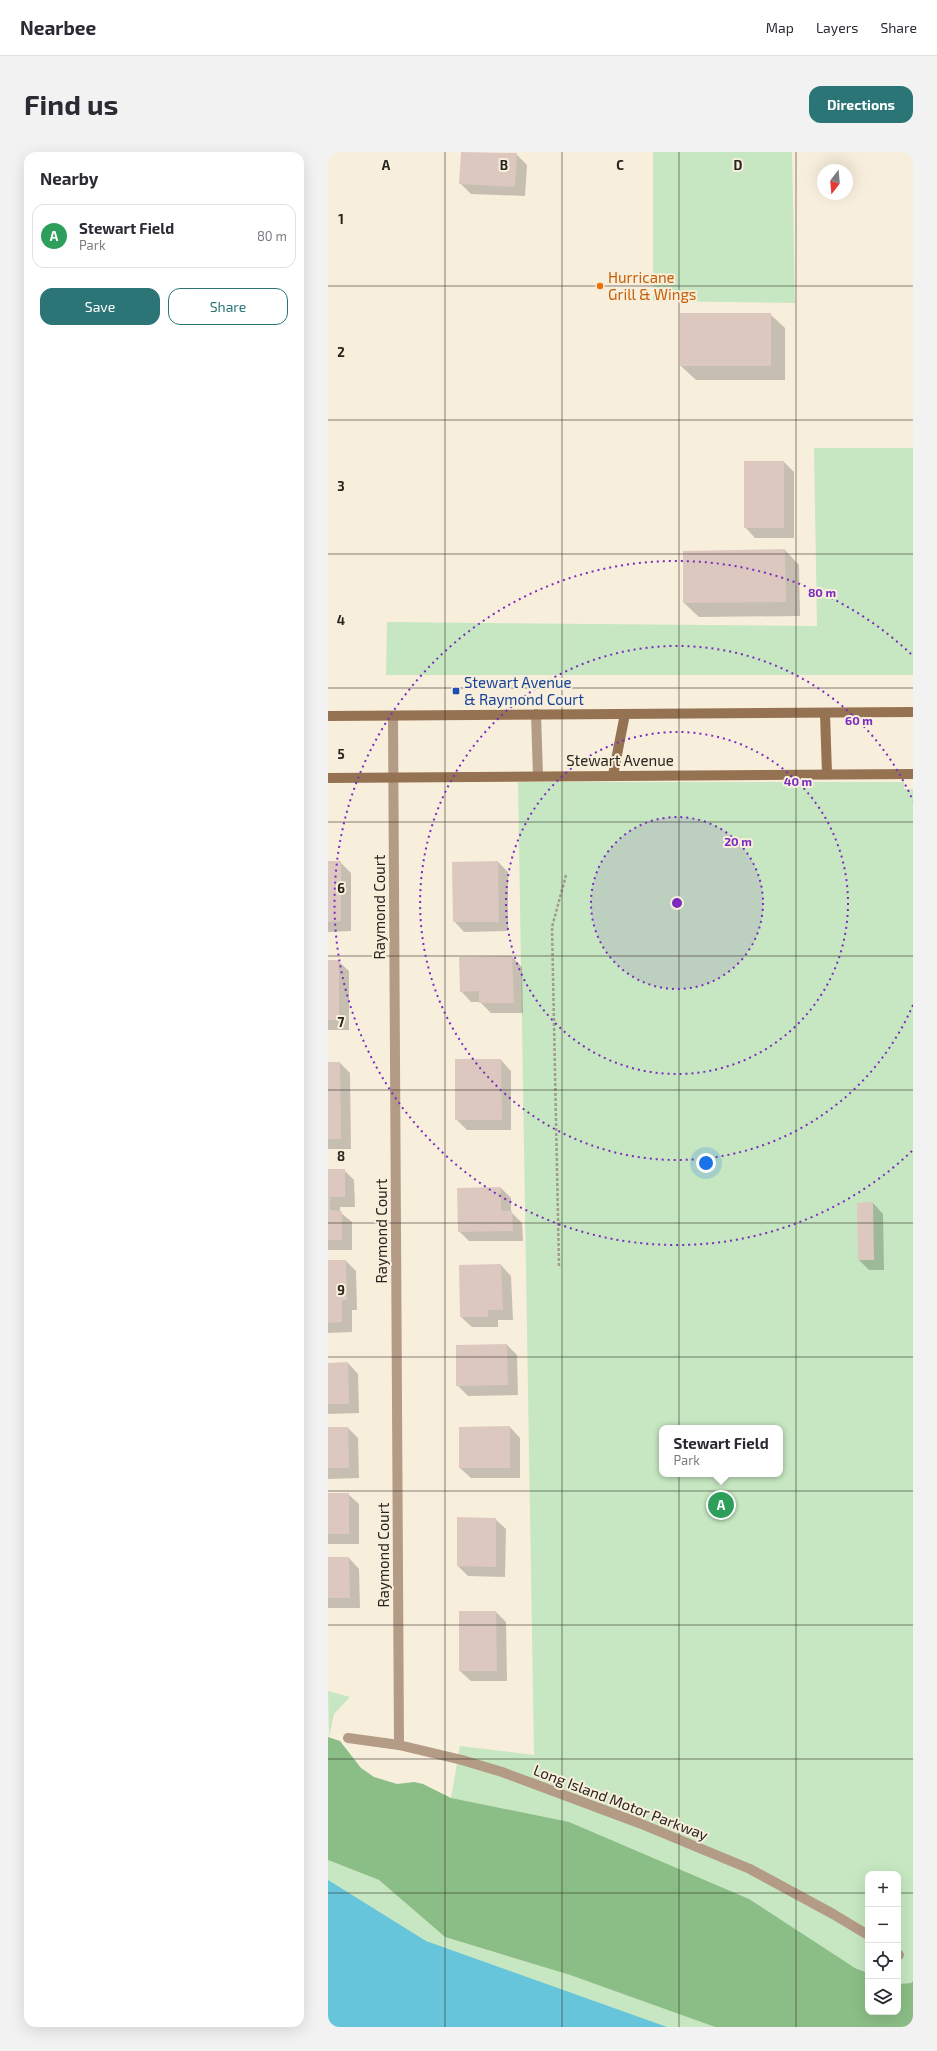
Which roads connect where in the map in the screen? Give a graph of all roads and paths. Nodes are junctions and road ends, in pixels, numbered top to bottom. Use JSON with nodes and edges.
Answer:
{"nodes":[{"id":1,"x":913,"y":712,"type":"edge"},
{"id":2,"x":825,"y":713,"type":"junction"},
{"id":3,"x":536,"y":714,"type":"junction"},
{"id":4,"x":625,"y":714,"type":"junction"},
{"id":5,"x":328,"y":716,"type":"edge"},
{"id":6,"x":393,"y":716,"type":"junction"},
{"id":7,"x":827,"y":774,"type":"junction"},
{"id":8,"x":913,"y":774,"type":"edge"},
{"id":9,"x":613,"y":775,"type":"junction"},
{"id":10,"x":538,"y":776,"type":"junction"},
{"id":11,"x":328,"y":778,"type":"edge"},
{"id":12,"x":393,"y":778,"type":"junction"},
{"id":13,"x":566,"y":875,"type":"dead end"},
{"id":14,"x":559,"y":1266,"type":"dead end"},
{"id":15,"x":348,"y":1738,"type":"dead end"},
{"id":16,"x":399,"y":1745,"type":"junction"},
{"id":17,"x":865,"y":1933,"type":"edge"}],
"edges":[{"from":1,"to":2,"type":"main road"},
{"from":2,"to":4,"type":"main road"},
{"from":2,"to":7,"type":"main road"},
{"from":3,"to":4,"type":"main road"},
{"from":3,"to":6,"type":"main road"},
{"from":3,"to":10,"type":"street"},
{"from":4,"to":9,"type":"main road"},
{"from":5,"to":6,"type":"main road"},
{"from":6,"to":12,"type":"street","name":"Raymond Court"},
{"from":7,"to":8,"type":"main road","name":"Stewart Avenue"},
{"from":7,"to":9,"type":"main road","name":"Stewart Avenue"},
{"from":9,"to":10,"type":"main road","name":"Stewart Avenue"},
{"from":10,"to":12,"type":"main road","name":"Stewart Avenue"},
{"from":11,"to":12,"type":"main road","name":"Stewart Avenue"},
{"from":12,"to":16,"type":"street","name":"Raymond Court"},
{"from":13,"to":14,"type":"path"},
{"from":15,"to":16,"type":"street","name":"Long Island Motor Parkway"},
{"from":16,"to":17,"type":"street","name":"Long Island Motor Parkway"}]}
